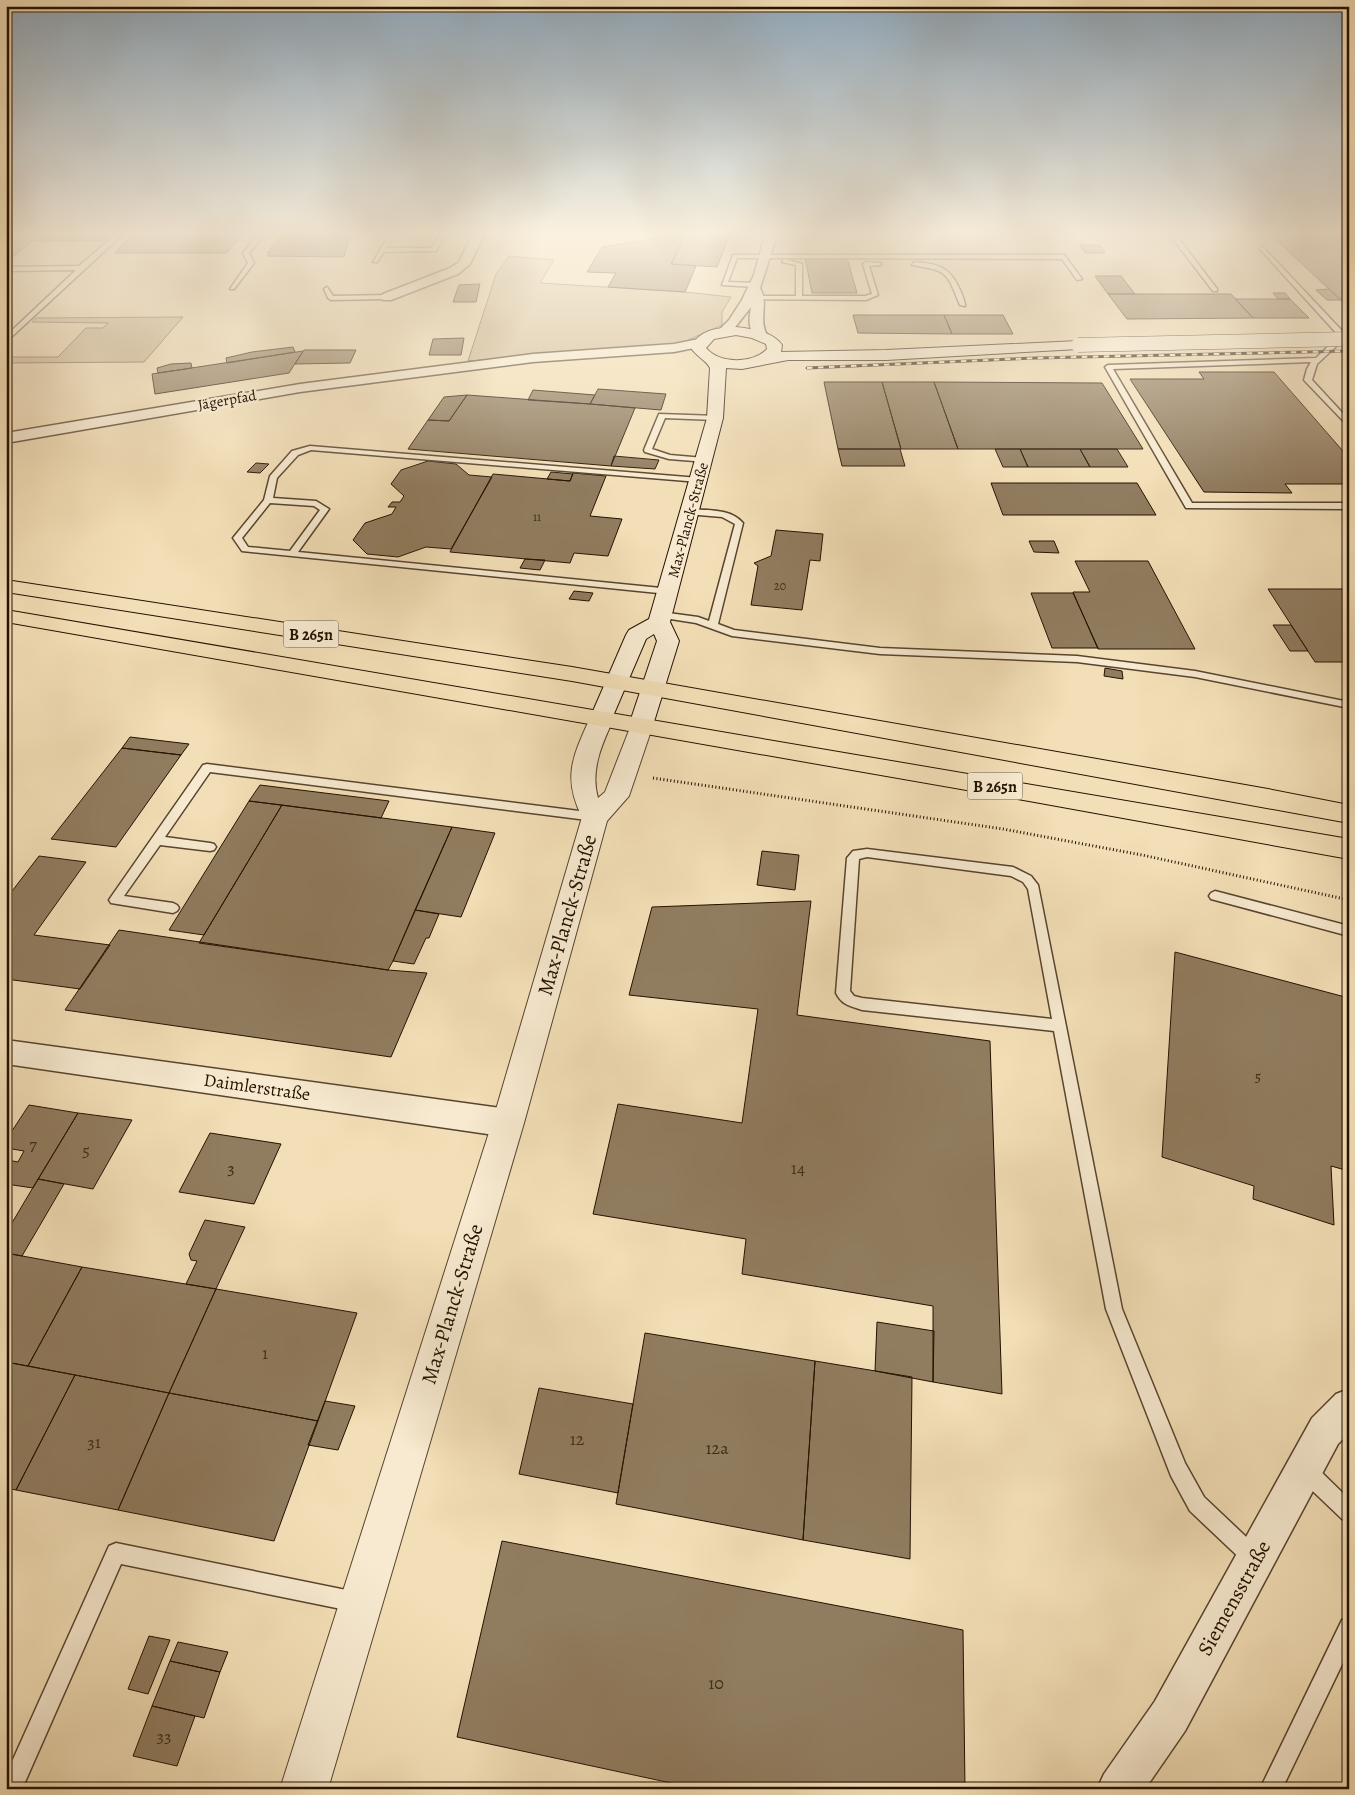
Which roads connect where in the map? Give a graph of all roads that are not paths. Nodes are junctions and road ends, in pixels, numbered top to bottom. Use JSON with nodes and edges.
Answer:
{"nodes":[{"id":1,"x":28,"y":319,"type":"edge"},
{"id":2,"x":737,"y":319,"type":"edge"},
{"id":3,"x":754,"y":319,"type":"edge"},
{"id":4,"x":1330,"y":319,"type":"edge"},
{"id":5,"x":724,"y":332,"type":"junction"},
{"id":6,"x":760,"y":335,"type":"junction"},
{"id":7,"x":1347,"y":337,"type":"edge"},
{"id":8,"x":6,"y":340,"type":"edge"},
{"id":9,"x":699,"y":343,"type":"junction"},
{"id":10,"x":774,"y":344,"type":"junction"},
{"id":11,"x":1078,"y":345,"type":"junction"},
{"id":12,"x":711,"y":359,"type":"junction"},
{"id":13,"x":759,"y":360,"type":"junction"},
{"id":14,"x":1316,"y":360,"type":"junction"},
{"id":15,"x":448,"y":369,"type":"junction"},
{"id":16,"x":715,"y":418,"type":"junction"},
{"id":17,"x":1349,"y":425,"type":"edge"},
{"id":18,"x":6,"y":438,"type":"edge"},
{"id":19,"x":704,"y":460,"type":"junction"},
{"id":20,"x":699,"y":480,"type":"junction"},
{"id":21,"x":268,"y":500,"type":"junction"},
{"id":22,"x":1349,"y":506,"type":"edge"},
{"id":23,"x":690,"y":512,"type":"junction"},
{"id":24,"x":292,"y":554,"type":"junction"},
{"id":25,"x":6,"y":586,"type":"edge"},
{"id":26,"x":668,"y":591,"type":"junction"},
{"id":27,"x":6,"y":616,"type":"edge"},
{"id":28,"x":660,"y":618,"type":"junction"},
{"id":29,"x":713,"y":626,"type":"junction"},
{"id":30,"x":617,"y":682,"type":"junction"},
{"id":31,"x":653,"y":689,"type":"junction"},
{"id":32,"x":1349,"y":705,"type":"edge"},
{"id":33,"x":602,"y":718,"type":"junction"},
{"id":34,"x":641,"y":725,"type":"junction"},
{"id":35,"x":1349,"y":814,"type":"edge"},
{"id":36,"x":595,"y":817,"type":"junction"},
{"id":37,"x":156,"y":840,"type":"junction"},
{"id":38,"x":210,"y":847,"type":"dead end"},
{"id":39,"x":1349,"y":849,"type":"edge"},
{"id":40,"x":1215,"y":896,"type":"dead end"},
{"id":41,"x":173,"y":908,"type":"dead end"},
{"id":42,"x":1349,"y":931,"type":"edge"},
{"id":43,"x":1060,"y":1026,"type":"junction"},
{"id":44,"x":6,"y":1052,"type":"edge"},
{"id":45,"x":508,"y":1123,"type":"junction"},
{"id":46,"x":1349,"y":1407,"type":"edge"},
{"id":47,"x":1304,"y":1469,"type":"junction"},
{"id":48,"x":1349,"y":1512,"type":"edge"},
{"id":49,"x":1255,"y":1559,"type":"junction"},
{"id":50,"x":361,"y":1603,"type":"junction"},
{"id":51,"x":1349,"y":1627,"type":"edge"},
{"id":52,"x":11,"y":1789,"type":"edge"},
{"id":53,"x":304,"y":1789,"type":"edge"},
{"id":54,"x":1119,"y":1789,"type":"edge"},
{"id":55,"x":1271,"y":1789,"type":"edge"}],
"edges":[{"from":1,"to":8,"type":"lane"},
{"from":2,"to":5,"type":"street"},
{"from":3,"to":6,"type":"street"},
{"from":4,"to":7,"type":"lane"},
{"from":5,"to":6,"type":"main road"},
{"from":5,"to":9,"type":"main road"},
{"from":6,"to":10,"type":"main road"},
{"from":7,"to":11,"type":"main road","bridge":true},
{"from":7,"to":14,"type":"lane"},
{"from":9,"to":12,"type":"main road"},
{"from":9,"to":15,"type":"street"},
{"from":10,"to":11,"type":"main road"},
{"from":10,"to":13,"type":"main road","name":"Max-Planck-Straße"},
{"from":11,"to":13,"type":"main road"},
{"from":12,"to":13,"type":"main road"},
{"from":12,"to":15,"type":"street"},
{"from":12,"to":16,"type":"main road","name":"Max-Planck-Straße"},
{"from":13,"to":16,"type":"main road","name":"Max-Planck-Straße"},
{"from":14,"to":17,"type":"lane"},
{"from":14,"to":22,"type":"lane"},
{"from":15,"to":18,"type":"street","name":"Jägerpfad"},
{"from":16,"to":19,"type":"main road","name":"Max-Planck-Straße"},
{"from":16,"to":19,"type":"lane"},
{"from":19,"to":20,"type":"main road","name":"Max-Planck-Straße"},
{"from":20,"to":21,"type":"lane"},
{"from":20,"to":23,"type":"main road","name":"Max-Planck-Straße"},
{"from":21,"to":24,"type":"lane"},
{"from":21,"to":24,"type":"lane"},
{"from":23,"to":26,"type":"main road","name":"Max-Planck-Straße"},
{"from":23,"to":29,"type":"lane"},
{"from":24,"to":26,"type":"lane"},
{"from":25,"to":30,"type":"main road","number":"B 265n"},
{"from":26,"to":28,"type":"main road","name":"Max-Planck-Straße"},
{"from":27,"to":33,"type":"main road","number":"B 265n"},
{"from":28,"to":29,"type":"lane"},
{"from":28,"to":30,"type":"main road","name":"Max-Planck-Straße"},
{"from":28,"to":31,"type":"main road","name":"Max-Planck-Straße"},
{"from":29,"to":32,"type":"lane"},
{"from":30,"to":31,"type":"main road","number":"B 265n"},
{"from":30,"to":33,"type":"main road","name":"Max-Planck-Straße"},
{"from":31,"to":34,"type":"main road","name":"Max-Planck-Straße"},
{"from":31,"to":35,"type":"main road","number":"B 265n"},
{"from":33,"to":34,"type":"main road","number":"B 265n"},
{"from":33,"to":36,"type":"main road","name":"Max-Planck-Straße"},
{"from":34,"to":36,"type":"main road","name":"Max-Planck-Straße"},
{"from":34,"to":39,"type":"main road","number":"B 265n"},
{"from":36,"to":37,"type":"lane"},
{"from":36,"to":45,"type":"main road","name":"Max-Planck-Straße"},
{"from":37,"to":38,"type":"lane"},
{"from":37,"to":41,"type":"lane"},
{"from":40,"to":42,"type":"lane"},
{"from":43,"to":43,"type":"lane"},
{"from":43,"to":49,"type":"lane"},
{"from":44,"to":45,"type":"street","name":"Daimlerstraße"},
{"from":45,"to":50,"type":"main road","name":"Max-Planck-Straße"},
{"from":46,"to":47,"type":"street","name":"Siemensstraße"},
{"from":47,"to":48,"type":"lane"},
{"from":47,"to":49,"type":"street","name":"Siemensstraße"},
{"from":49,"to":54,"type":"street","name":"Siemensstraße"},
{"from":50,"to":52,"type":"lane"},
{"from":50,"to":53,"type":"main road","name":"Max-Planck-Straße"},
{"from":51,"to":55,"type":"lane"}]}
